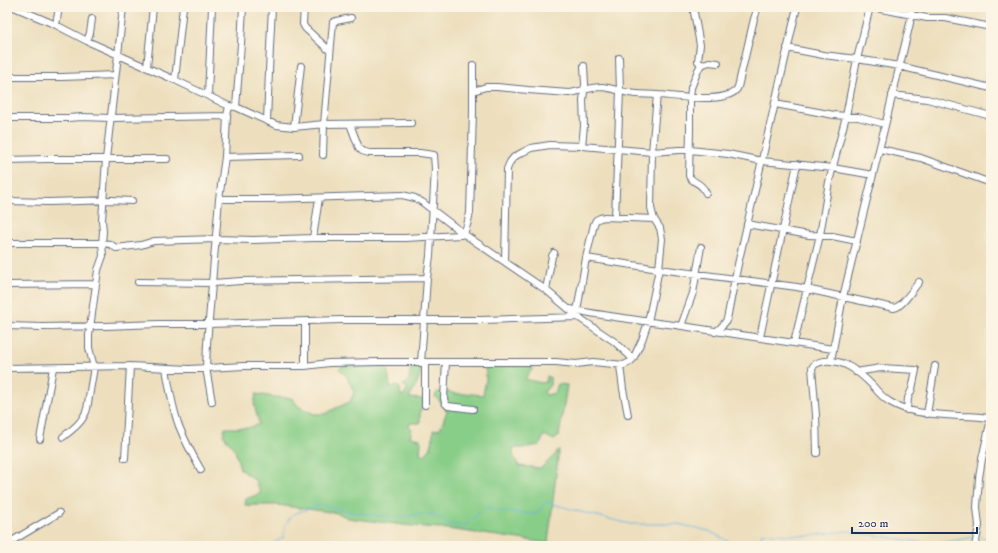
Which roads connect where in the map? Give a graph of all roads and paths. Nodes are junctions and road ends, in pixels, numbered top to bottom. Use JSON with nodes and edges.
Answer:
{"nodes":[{"id":1,"x":14,"y":7,"type":"edge"},
{"id":2,"x":59,"y":7,"type":"edge"},
{"id":3,"x":123,"y":7,"type":"edge"},
{"id":4,"x":153,"y":7,"type":"edge"},
{"id":5,"x":183,"y":7,"type":"edge"},
{"id":6,"x":212,"y":7,"type":"edge"},
{"id":7,"x":243,"y":7,"type":"edge"},
{"id":8,"x":272,"y":7,"type":"edge"},
{"id":9,"x":304,"y":7,"type":"edge"},
{"id":10,"x":693,"y":7,"type":"edge"},
{"id":11,"x":758,"y":7,"type":"edge"},
{"id":12,"x":797,"y":7,"type":"edge"},
{"id":13,"x":870,"y":7,"type":"edge"},
{"id":14,"x":912,"y":7,"type":"edge"},
{"id":15,"x":911,"y":15,"type":"junction"},
{"id":16,"x":350,"y":18,"type":"dead end"},
{"id":17,"x":92,"y":19,"type":"dead end"},
{"id":18,"x":56,"y":25,"type":"junction"},
{"id":19,"x":991,"y":27,"type":"edge"},
{"id":20,"x":87,"y":41,"type":"junction"},
{"id":21,"x":787,"y":48,"type":"junction"},
{"id":22,"x":330,"y":51,"type":"junction"},
{"id":23,"x":118,"y":54,"type":"junction"},
{"id":24,"x":619,"y":58,"type":"dead end"},
{"id":25,"x":857,"y":59,"type":"junction"},
{"id":26,"x":718,"y":63,"type":"dead end"},
{"id":27,"x":473,"y":65,"type":"dead end"},
{"id":28,"x":701,"y":65,"type":"junction"},
{"id":29,"x":301,"y":66,"type":"dead end"},
{"id":30,"x":584,"y":66,"type":"dead end"},
{"id":31,"x":899,"y":66,"type":"junction"},
{"id":32,"x":147,"y":67,"type":"junction"},
{"id":33,"x":115,"y":75,"type":"junction"},
{"id":34,"x":7,"y":77,"type":"edge"},
{"id":35,"x":175,"y":80,"type":"junction"},
{"id":36,"x":991,"y":88,"type":"edge"},
{"id":37,"x":584,"y":90,"type":"junction"},
{"id":38,"x":473,"y":91,"type":"junction"},
{"id":39,"x":620,"y":91,"type":"junction"},
{"id":40,"x":576,"y":93,"type":"junction"},
{"id":41,"x":208,"y":95,"type":"junction"},
{"id":42,"x":657,"y":95,"type":"junction"},
{"id":43,"x":892,"y":95,"type":"junction"},
{"id":44,"x":584,"y":98,"type":"junction"},
{"id":45,"x":690,"y":98,"type":"junction"},
{"id":46,"x":775,"y":104,"type":"junction"},
{"id":47,"x":229,"y":106,"type":"junction"},
{"id":48,"x":236,"y":107,"type":"junction"},
{"id":49,"x":227,"y":116,"type":"junction"},
{"id":50,"x":846,"y":116,"type":"junction"},
{"id":51,"x":991,"y":116,"type":"edge"},
{"id":52,"x":7,"y":118,"type":"edge"},
{"id":53,"x":111,"y":118,"type":"junction"},
{"id":54,"x":267,"y":121,"type":"junction"},
{"id":55,"x":411,"y":123,"type":"dead end"},
{"id":56,"x":324,"y":124,"type":"junction"},
{"id":57,"x":350,"y":124,"type":"junction"},
{"id":58,"x":884,"y":124,"type":"junction"},
{"id":59,"x":294,"y":128,"type":"junction"},
{"id":60,"x":582,"y":146,"type":"junction"},
{"id":61,"x":617,"y":149,"type":"junction"},
{"id":62,"x":880,"y":149,"type":"junction"},
{"id":63,"x":690,"y":150,"type":"junction"},
{"id":64,"x":652,"y":152,"type":"junction"},
{"id":65,"x":299,"y":155,"type":"dead end"},
{"id":66,"x":323,"y":155,"type":"dead end"},
{"id":67,"x":225,"y":157,"type":"junction"},
{"id":68,"x":106,"y":159,"type":"junction"},
{"id":69,"x":167,"y":159,"type":"dead end"},
{"id":70,"x":7,"y":160,"type":"edge"},
{"id":71,"x":762,"y":161,"type":"junction"},
{"id":72,"x":797,"y":164,"type":"junction"},
{"id":73,"x":833,"y":168,"type":"junction"},
{"id":74,"x":873,"y":176,"type":"junction"},
{"id":75,"x":991,"y":183,"type":"edge"},
{"id":76,"x":706,"y":193,"type":"dead end"},
{"id":77,"x":319,"y":198,"type":"junction"},
{"id":78,"x":219,"y":199,"type":"junction"},
{"id":79,"x":103,"y":200,"type":"junction"},
{"id":80,"x":7,"y":201,"type":"edge"},
{"id":81,"x":132,"y":201,"type":"dead end"},
{"id":82,"x":432,"y":210,"type":"junction"},
{"id":83,"x":615,"y":217,"type":"junction"},
{"id":84,"x":654,"y":219,"type":"junction"},
{"id":85,"x":747,"y":224,"type":"junction"},
{"id":86,"x":783,"y":230,"type":"junction"},
{"id":87,"x":464,"y":234,"type":"junction"},
{"id":88,"x":820,"y":235,"type":"junction"},
{"id":89,"x":431,"y":237,"type":"junction"},
{"id":90,"x":313,"y":238,"type":"junction"},
{"id":91,"x":216,"y":239,"type":"junction"},
{"id":92,"x":857,"y":241,"type":"junction"},
{"id":93,"x":102,"y":242,"type":"junction"},
{"id":94,"x":7,"y":243,"type":"edge"},
{"id":95,"x":701,"y":247,"type":"dead end"},
{"id":96,"x":554,"y":253,"type":"dead end"},
{"id":97,"x":586,"y":258,"type":"junction"},
{"id":98,"x":505,"y":261,"type":"junction"},
{"id":99,"x":659,"y":269,"type":"junction"},
{"id":100,"x":696,"y":274,"type":"junction"},
{"id":101,"x":427,"y":278,"type":"junction"},
{"id":102,"x":735,"y":278,"type":"junction"},
{"id":103,"x":138,"y":282,"type":"dead end"},
{"id":104,"x":212,"y":282,"type":"junction"},
{"id":105,"x":919,"y":282,"type":"dead end"},
{"id":106,"x":96,"y":284,"type":"junction"},
{"id":107,"x":771,"y":284,"type":"junction"},
{"id":108,"x":7,"y":285,"type":"edge"},
{"id":109,"x":807,"y":289,"type":"junction"},
{"id":110,"x":546,"y":290,"type":"junction"},
{"id":111,"x":843,"y":297,"type":"junction"},
{"id":112,"x":577,"y":314,"type":"junction"},
{"id":113,"x":424,"y":320,"type":"junction"},
{"id":114,"x":305,"y":322,"type":"junction"},
{"id":115,"x":648,"y":322,"type":"junction"},
{"id":116,"x":208,"y":324,"type":"junction"},
{"id":117,"x":7,"y":326,"type":"edge"},
{"id":118,"x":90,"y":326,"type":"junction"},
{"id":119,"x":681,"y":326,"type":"junction"},
{"id":120,"x":715,"y":332,"type":"junction"},
{"id":121,"x":760,"y":337,"type":"junction"},
{"id":122,"x":794,"y":343,"type":"junction"},
{"id":123,"x":833,"y":349,"type":"junction"},
{"id":124,"x":632,"y":359,"type":"junction"},
{"id":125,"x":831,"y":361,"type":"junction"},
{"id":126,"x":446,"y":362,"type":"junction"},
{"id":127,"x":423,"y":363,"type":"junction"},
{"id":128,"x":130,"y":366,"type":"junction"},
{"id":129,"x":305,"y":366,"type":"junction"},
{"id":130,"x":620,"y":366,"type":"junction"},
{"id":131,"x":935,"y":366,"type":"dead end"},
{"id":132,"x":94,"y":367,"type":"junction"},
{"id":133,"x":7,"y":368,"type":"edge"},
{"id":134,"x":53,"y":368,"type":"junction"},
{"id":135,"x":166,"y":368,"type":"junction"},
{"id":136,"x":206,"y":368,"type":"junction"},
{"id":137,"x":856,"y":372,"type":"junction"},
{"id":138,"x":212,"y":402,"type":"dead end"},
{"id":139,"x":425,"y":405,"type":"dead end"},
{"id":140,"x":473,"y":408,"type":"dead end"},
{"id":141,"x":907,"y":410,"type":"junction"},
{"id":142,"x":927,"y":414,"type":"junction"},
{"id":143,"x":628,"y":415,"type":"dead end"},
{"id":144,"x":991,"y":419,"type":"edge"},
{"id":145,"x":63,"y":437,"type":"dead end"},
{"id":146,"x":40,"y":439,"type":"dead end"},
{"id":147,"x":817,"y":453,"type":"dead end"},
{"id":148,"x":125,"y":458,"type":"dead end"},
{"id":149,"x":201,"y":470,"type":"dead end"},
{"id":150,"x":59,"y":513,"type":"dead end"},
{"id":151,"x":7,"y":544,"type":"edge"},
{"id":152,"x":975,"y":546,"type":"edge"}],
"edges":[{"from":1,"to":18,"type":"street"},
{"from":2,"to":18,"type":"street"},
{"from":3,"to":23,"type":"street"},
{"from":4,"to":32,"type":"street"},
{"from":5,"to":35,"type":"street"},
{"from":6,"to":41,"type":"street"},
{"from":7,"to":48,"type":"street"},
{"from":8,"to":54,"type":"street"},
{"from":9,"to":22,"type":"street"},
{"from":10,"to":28,"type":"street"},
{"from":11,"to":45,"type":"street"},
{"from":12,"to":21,"type":"street"},
{"from":13,"to":15,"type":"street"},
{"from":13,"to":25,"type":"street"},
{"from":14,"to":15,"type":"street"},
{"from":15,"to":19,"type":"street"},
{"from":15,"to":31,"type":"street"},
{"from":16,"to":22,"type":"street"},
{"from":17,"to":20,"type":"street"},
{"from":18,"to":20,"type":"street"},
{"from":20,"to":23,"type":"street"},
{"from":21,"to":25,"type":"street"},
{"from":21,"to":46,"type":"street"},
{"from":22,"to":56,"type":"street"},
{"from":23,"to":32,"type":"street"},
{"from":23,"to":33,"type":"street"},
{"from":24,"to":39,"type":"street"},
{"from":25,"to":31,"type":"street"},
{"from":25,"to":50,"type":"street"},
{"from":26,"to":28,"type":"street"},
{"from":27,"to":38,"type":"street"},
{"from":28,"to":45,"type":"street"},
{"from":29,"to":59,"type":"street"},
{"from":30,"to":37,"type":"street"},
{"from":31,"to":36,"type":"street"},
{"from":31,"to":43,"type":"street"},
{"from":32,"to":35,"type":"street"},
{"from":33,"to":34,"type":"street"},
{"from":33,"to":53,"type":"street"},
{"from":35,"to":41,"type":"street"},
{"from":37,"to":39,"type":"street"},
{"from":37,"to":40,"type":"street"},
{"from":37,"to":44,"type":"street"},
{"from":38,"to":40,"type":"street"},
{"from":38,"to":87,"type":"street"},
{"from":39,"to":42,"type":"street"},
{"from":39,"to":61,"type":"street"},
{"from":40,"to":44,"type":"street"},
{"from":41,"to":47,"type":"street"},
{"from":42,"to":45,"type":"street"},
{"from":42,"to":64,"type":"street"},
{"from":43,"to":51,"type":"street"},
{"from":43,"to":58,"type":"street"},
{"from":44,"to":60,"type":"street"},
{"from":45,"to":63,"type":"street"},
{"from":46,"to":50,"type":"street"},
{"from":46,"to":71,"type":"street"},
{"from":47,"to":48,"type":"street"},
{"from":47,"to":49,"type":"street"},
{"from":48,"to":54,"type":"street"},
{"from":49,"to":53,"type":"street"},
{"from":49,"to":67,"type":"street"},
{"from":50,"to":58,"type":"street"},
{"from":50,"to":73,"type":"street"},
{"from":52,"to":53,"type":"street"},
{"from":53,"to":68,"type":"street"},
{"from":54,"to":59,"type":"street"},
{"from":55,"to":57,"type":"street"},
{"from":56,"to":57,"type":"street"},
{"from":56,"to":59,"type":"street"},
{"from":56,"to":66,"type":"street"},
{"from":57,"to":82,"type":"street"},
{"from":58,"to":62,"type":"street"},
{"from":60,"to":61,"type":"street"},
{"from":60,"to":98,"type":"street"},
{"from":61,"to":64,"type":"street"},
{"from":61,"to":83,"type":"street"},
{"from":62,"to":74,"type":"street"},
{"from":62,"to":75,"type":"street"},
{"from":63,"to":64,"type":"street"},
{"from":63,"to":71,"type":"street"},
{"from":63,"to":76,"type":"street"},
{"from":64,"to":84,"type":"street"},
{"from":65,"to":67,"type":"street"},
{"from":67,"to":78,"type":"street"},
{"from":68,"to":69,"type":"street"},
{"from":68,"to":70,"type":"street"},
{"from":68,"to":79,"type":"street"},
{"from":71,"to":72,"type":"street"},
{"from":71,"to":85,"type":"street"},
{"from":72,"to":73,"type":"street"},
{"from":72,"to":86,"type":"street"},
{"from":73,"to":74,"type":"street"},
{"from":73,"to":88,"type":"street"},
{"from":74,"to":92,"type":"street"},
{"from":77,"to":78,"type":"street"},
{"from":77,"to":82,"type":"street"},
{"from":77,"to":90,"type":"street"},
{"from":78,"to":91,"type":"street"},
{"from":79,"to":80,"type":"street"},
{"from":79,"to":81,"type":"street"},
{"from":79,"to":93,"type":"street"},
{"from":82,"to":87,"type":"street"},
{"from":82,"to":89,"type":"street"},
{"from":83,"to":84,"type":"street"},
{"from":83,"to":97,"type":"street"},
{"from":84,"to":99,"type":"street"},
{"from":85,"to":86,"type":"street"},
{"from":85,"to":102,"type":"street"},
{"from":86,"to":88,"type":"street"},
{"from":86,"to":107,"type":"street"},
{"from":87,"to":89,"type":"street"},
{"from":87,"to":98,"type":"street"},
{"from":88,"to":92,"type":"street"},
{"from":88,"to":109,"type":"street"},
{"from":89,"to":90,"type":"street"},
{"from":89,"to":101,"type":"street"},
{"from":90,"to":91,"type":"street"},
{"from":91,"to":93,"type":"street"},
{"from":91,"to":104,"type":"street"},
{"from":92,"to":111,"type":"street"},
{"from":93,"to":94,"type":"street"},
{"from":93,"to":106,"type":"street"},
{"from":95,"to":100,"type":"street"},
{"from":96,"to":110,"type":"street"},
{"from":97,"to":99,"type":"street"},
{"from":97,"to":112,"type":"street"},
{"from":98,"to":110,"type":"street"},
{"from":99,"to":100,"type":"street"},
{"from":99,"to":115,"type":"street"},
{"from":100,"to":102,"type":"street"},
{"from":100,"to":119,"type":"street"},
{"from":101,"to":104,"type":"street"},
{"from":101,"to":113,"type":"street"},
{"from":102,"to":107,"type":"street"},
{"from":102,"to":120,"type":"street"},
{"from":103,"to":104,"type":"street"},
{"from":104,"to":116,"type":"street"},
{"from":105,"to":111,"type":"street"},
{"from":106,"to":108,"type":"street"},
{"from":106,"to":118,"type":"street"},
{"from":107,"to":109,"type":"street"},
{"from":107,"to":121,"type":"street"},
{"from":109,"to":111,"type":"street"},
{"from":109,"to":122,"type":"street"},
{"from":110,"to":112,"type":"street"},
{"from":111,"to":123,"type":"street"},
{"from":112,"to":113,"type":"street"},
{"from":112,"to":115,"type":"street"},
{"from":112,"to":124,"type":"street"},
{"from":113,"to":114,"type":"street"},
{"from":113,"to":127,"type":"street"},
{"from":114,"to":116,"type":"street"},
{"from":114,"to":129,"type":"street"},
{"from":115,"to":119,"type":"street"},
{"from":115,"to":124,"type":"street"},
{"from":116,"to":118,"type":"street"},
{"from":116,"to":136,"type":"street"},
{"from":117,"to":118,"type":"street"},
{"from":118,"to":132,"type":"street"},
{"from":119,"to":120,"type":"street"},
{"from":120,"to":121,"type":"street"},
{"from":121,"to":122,"type":"street"},
{"from":122,"to":123,"type":"street"},
{"from":123,"to":125,"type":"street"},
{"from":124,"to":130,"type":"street"},
{"from":125,"to":137,"type":"street"},
{"from":125,"to":147,"type":"street"},
{"from":126,"to":127,"type":"street"},
{"from":126,"to":130,"type":"street"},
{"from":126,"to":140,"type":"street"},
{"from":127,"to":129,"type":"street"},
{"from":127,"to":139,"type":"street"},
{"from":128,"to":132,"type":"street"},
{"from":128,"to":135,"type":"street"},
{"from":128,"to":148,"type":"street"},
{"from":129,"to":136,"type":"street"},
{"from":130,"to":143,"type":"street"},
{"from":131,"to":142,"type":"street"},
{"from":132,"to":134,"type":"street"},
{"from":132,"to":145,"type":"street"},
{"from":133,"to":134,"type":"street"},
{"from":134,"to":146,"type":"street"},
{"from":135,"to":136,"type":"street"},
{"from":135,"to":149,"type":"street"},
{"from":136,"to":138,"type":"street"},
{"from":137,"to":141,"type":"street"},
{"from":137,"to":141,"type":"street"},
{"from":141,"to":142,"type":"street"},
{"from":142,"to":144,"type":"street"},
{"from":144,"to":152,"type":"street"},
{"from":150,"to":151,"type":"street"}]}
